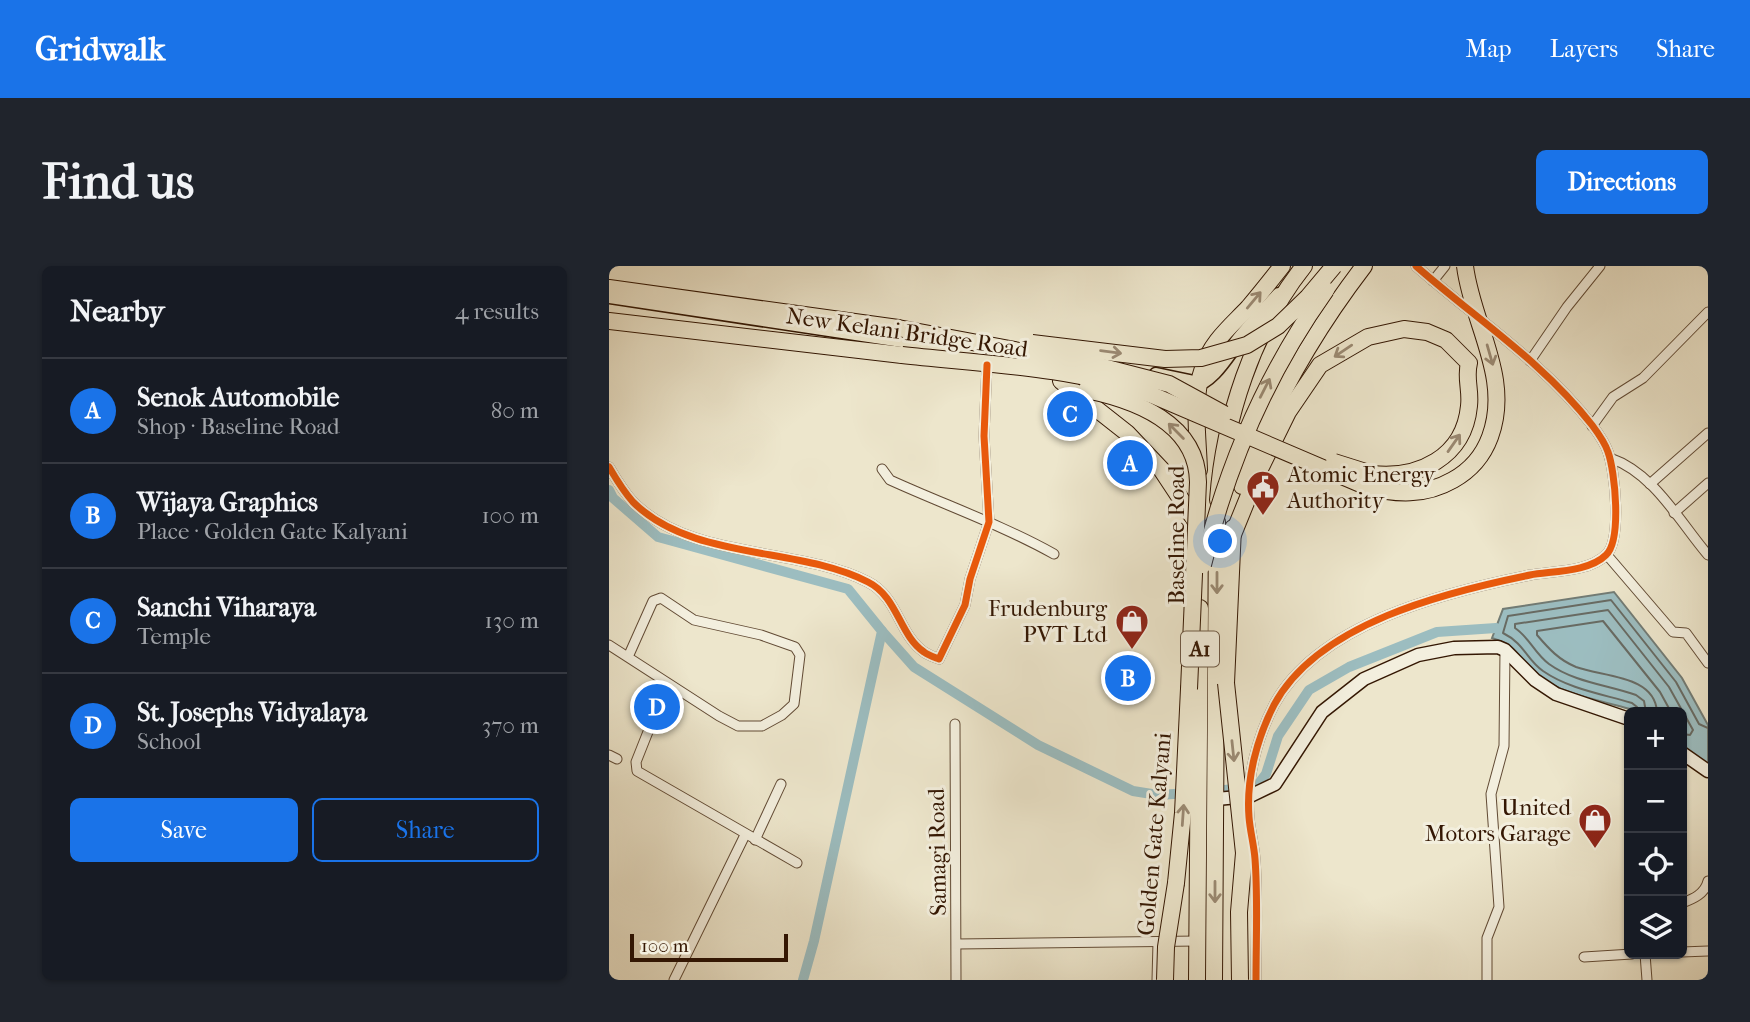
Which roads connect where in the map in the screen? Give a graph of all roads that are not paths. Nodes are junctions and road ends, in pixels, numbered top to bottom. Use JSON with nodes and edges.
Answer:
{"nodes":[{"id":1,"x":1334,"y":266,"type":"edge"},
{"id":2,"x":1344,"y":266,"type":"edge"},
{"id":3,"x":1364,"y":266,"type":"edge"},
{"id":4,"x":1416,"y":266,"type":"edge"},
{"id":5,"x":1445,"y":266,"type":"edge"},
{"id":6,"x":1465,"y":266,"type":"edge"},
{"id":7,"x":1600,"y":266,"type":"edge"},
{"id":8,"x":1294,"y":270,"type":"edge"},
{"id":9,"x":1433,"y":281,"type":"junction"},
{"id":10,"x":609,"y":288,"type":"edge"},
{"id":11,"x":609,"y":296,"type":"edge"},
{"id":12,"x":1708,"y":312,"type":"edge"},
{"id":13,"x":609,"y":315,"type":"edge"},
{"id":14,"x":609,"y":321,"type":"edge"},
{"id":15,"x":898,"y":328,"type":"junction"},
{"id":16,"x":1222,"y":332,"type":"junction"},
{"id":17,"x":902,"y":355,"type":"junction"},
{"id":18,"x":1530,"y":360,"type":"junction"},
{"id":19,"x":988,"y":365,"type":"junction"},
{"id":20,"x":1134,"y":375,"type":"junction"},
{"id":21,"x":1061,"y":381,"type":"junction"},
{"id":22,"x":1199,"y":384,"type":"junction"},
{"id":23,"x":1592,"y":426,"type":"junction"},
{"id":24,"x":1708,"y":432,"type":"edge"},
{"id":25,"x":1224,"y":446,"type":"junction"},
{"id":26,"x":1610,"y":458,"type":"junction"},
{"id":27,"x":609,"y":467,"type":"edge"},
{"id":28,"x":882,"y":470,"type":"dead end"},
{"id":29,"x":1708,"y":483,"type":"edge"},
{"id":30,"x":1650,"y":484,"type":"junction"},
{"id":31,"x":1675,"y":513,"type":"junction"},
{"id":32,"x":989,"y":522,"type":"junction"},
{"id":33,"x":1200,"y":528,"type":"junction"},
{"id":34,"x":1232,"y":537,"type":"junction"},
{"id":35,"x":1708,"y":537,"type":"edge"},
{"id":36,"x":1697,"y":542,"type":"junction"},
{"id":37,"x":1054,"y":554,"type":"dead end"},
{"id":38,"x":1607,"y":555,"type":"junction"},
{"id":39,"x":1708,"y":555,"type":"edge"},
{"id":40,"x":609,"y":645,"type":"edge"},
{"id":41,"x":1506,"y":650,"type":"junction"},
{"id":42,"x":628,"y":657,"type":"junction"},
{"id":43,"x":1708,"y":663,"type":"edge"},
{"id":44,"x":667,"y":684,"type":"junction"},
{"id":45,"x":1189,"y":689,"type":"junction"},
{"id":46,"x":1624,"y":717,"type":"edge"},
{"id":47,"x":954,"y":724,"type":"dead end"},
{"id":48,"x":1687,"y":756,"type":"edge"},
{"id":49,"x":1708,"y":771,"type":"edge"},
{"id":50,"x":781,"y":784,"type":"dead end"},
{"id":51,"x":1250,"y":794,"type":"junction"},
{"id":52,"x":1216,"y":799,"type":"junction"},
{"id":53,"x":745,"y":835,"type":"junction"},
{"id":54,"x":755,"y":840,"type":"junction"},
{"id":55,"x":797,"y":863,"type":"dead end"},
{"id":56,"x":1708,"y":881,"type":"edge"},
{"id":57,"x":1687,"y":901,"type":"edge"},
{"id":58,"x":1198,"y":941,"type":"junction"},
{"id":59,"x":1158,"y":942,"type":"junction"},
{"id":60,"x":957,"y":944,"type":"junction"},
{"id":61,"x":1708,"y":950,"type":"edge"},
{"id":62,"x":1687,"y":952,"type":"edge"},
{"id":63,"x":1624,"y":954,"type":"edge"},
{"id":64,"x":1584,"y":957,"type":"dead end"},
{"id":65,"x":1645,"y":959,"type":"edge"},
{"id":66,"x":674,"y":980,"type":"edge"},
{"id":67,"x":956,"y":980,"type":"edge"},
{"id":68,"x":1157,"y":980,"type":"edge"},
{"id":69,"x":1165,"y":980,"type":"edge"},
{"id":70,"x":1197,"y":980,"type":"edge"},
{"id":71,"x":1214,"y":980,"type":"edge"},
{"id":72,"x":1240,"y":980,"type":"edge"},
{"id":73,"x":1256,"y":980,"type":"edge"},
{"id":74,"x":1487,"y":980,"type":"edge"},
{"id":75,"x":1647,"y":980,"type":"edge"}],
"edges":[{"from":15,"to":1,"type":"highway","one_way":true,"bridge":true},
{"from":45,"to":2,"type":"highway","name":"Golden Gate Kalyani","one_way":true,"bridge":true},
{"from":3,"to":34,"type":"highway"},
{"from":4,"to":9,"type":"street"},
{"from":5,"to":9,"type":"street"},
{"from":6,"to":17,"type":"highway","one_way":true,"bridge":true},
{"from":7,"to":18,"type":"street"},
{"from":16,"to":8,"type":"highway","name":"New Kelani Bridge Road","number":"A1","one_way":true},
{"from":8,"to":22,"type":"main road"},
{"from":8,"to":25,"type":"highway","name":"Baseline Road","number":"A1"},
{"from":9,"to":18,"type":"street"},
{"from":10,"to":15,"type":"highway"},
{"from":11,"to":20,"type":"main road","name":"New Kelani Bridge Road"},
{"from":12,"to":23,"type":"street"},
{"from":13,"to":19,"type":"main road","name":"New Kelani Bridge Road"},
{"from":14,"to":17,"type":"highway"},
{"from":15,"to":34,"type":"highway","one_way":true,"bridge":true},
{"from":16,"to":20,"type":"main road","name":"New Kelani Bridge Road"},
{"from":16,"to":22,"type":"highway","name":"New Kelani Bridge Road","number":"A1"},
{"from":45,"to":17,"type":"highway","one_way":true,"bridge":true},
{"from":18,"to":23,"type":"street"},
{"from":19,"to":21,"type":"main road","name":"New Kelani Bridge Road"},
{"from":19,"to":32,"type":"street"},
{"from":20,"to":22,"type":"main road","name":"New Kelani Bridge Road"},
{"from":21,"to":22,"type":"main road","name":"New Kelani Bridge Road"},
{"from":21,"to":33,"type":"highway"},
{"from":22,"to":25,"type":"main road"},
{"from":22,"to":33,"type":"highway","name":"Baseline Road","number":"A1"},
{"from":23,"to":26,"type":"street"},
{"from":24,"to":30,"type":"street"},
{"from":25,"to":52,"type":"highway","name":"Baseline Road","number":"A1","one_way":true},
{"from":26,"to":30,"type":"street"},
{"from":26,"to":38,"type":"street"},
{"from":27,"to":32,"type":"street"},
{"from":28,"to":32,"type":"street"},
{"from":29,"to":31,"type":"street"},
{"from":30,"to":31,"type":"street"},
{"from":31,"to":36,"type":"street"},
{"from":32,"to":37,"type":"street"},
{"from":33,"to":58,"type":"highway","name":"Baseline Road","number":"A1"},
{"from":34,"to":72,"type":"highway","one_way":true,"bridge":true},
{"from":35,"to":36,"type":"street"},
{"from":36,"to":39,"type":"street"},
{"from":38,"to":43,"type":"street"},
{"from":38,"to":51,"type":"street"},
{"from":40,"to":42,"type":"street"},
{"from":41,"to":46,"type":"street"},
{"from":41,"to":51,"type":"street"},
{"from":41,"to":74,"type":"street"},
{"from":42,"to":44,"type":"street"},
{"from":42,"to":44,"type":"street"},
{"from":44,"to":53,"type":"street"},
{"from":69,"to":45,"type":"highway","name":"Golden Gate Kalyani","one_way":true,"bridge":true},
{"from":47,"to":60,"type":"street","name":"Samagi Road"},
{"from":48,"to":49,"type":"street"},
{"from":50,"to":54,"type":"street"},
{"from":51,"to":52,"type":"street"},
{"from":51,"to":73,"type":"street"},
{"from":52,"to":71,"type":"highway","number":"A1","one_way":true},
{"from":53,"to":54,"type":"street"},
{"from":53,"to":66,"type":"street"},
{"from":54,"to":55,"type":"street"},
{"from":56,"to":57,"type":"street"},
{"from":58,"to":59,"type":"street"},
{"from":58,"to":70,"type":"highway","number":"A1"},
{"from":59,"to":60,"type":"street"},
{"from":59,"to":68,"type":"street"},
{"from":60,"to":67,"type":"street","name":"Samagi Road"},
{"from":61,"to":62,"type":"street"},
{"from":63,"to":64,"type":"street"},
{"from":65,"to":75,"type":"street"}]}
